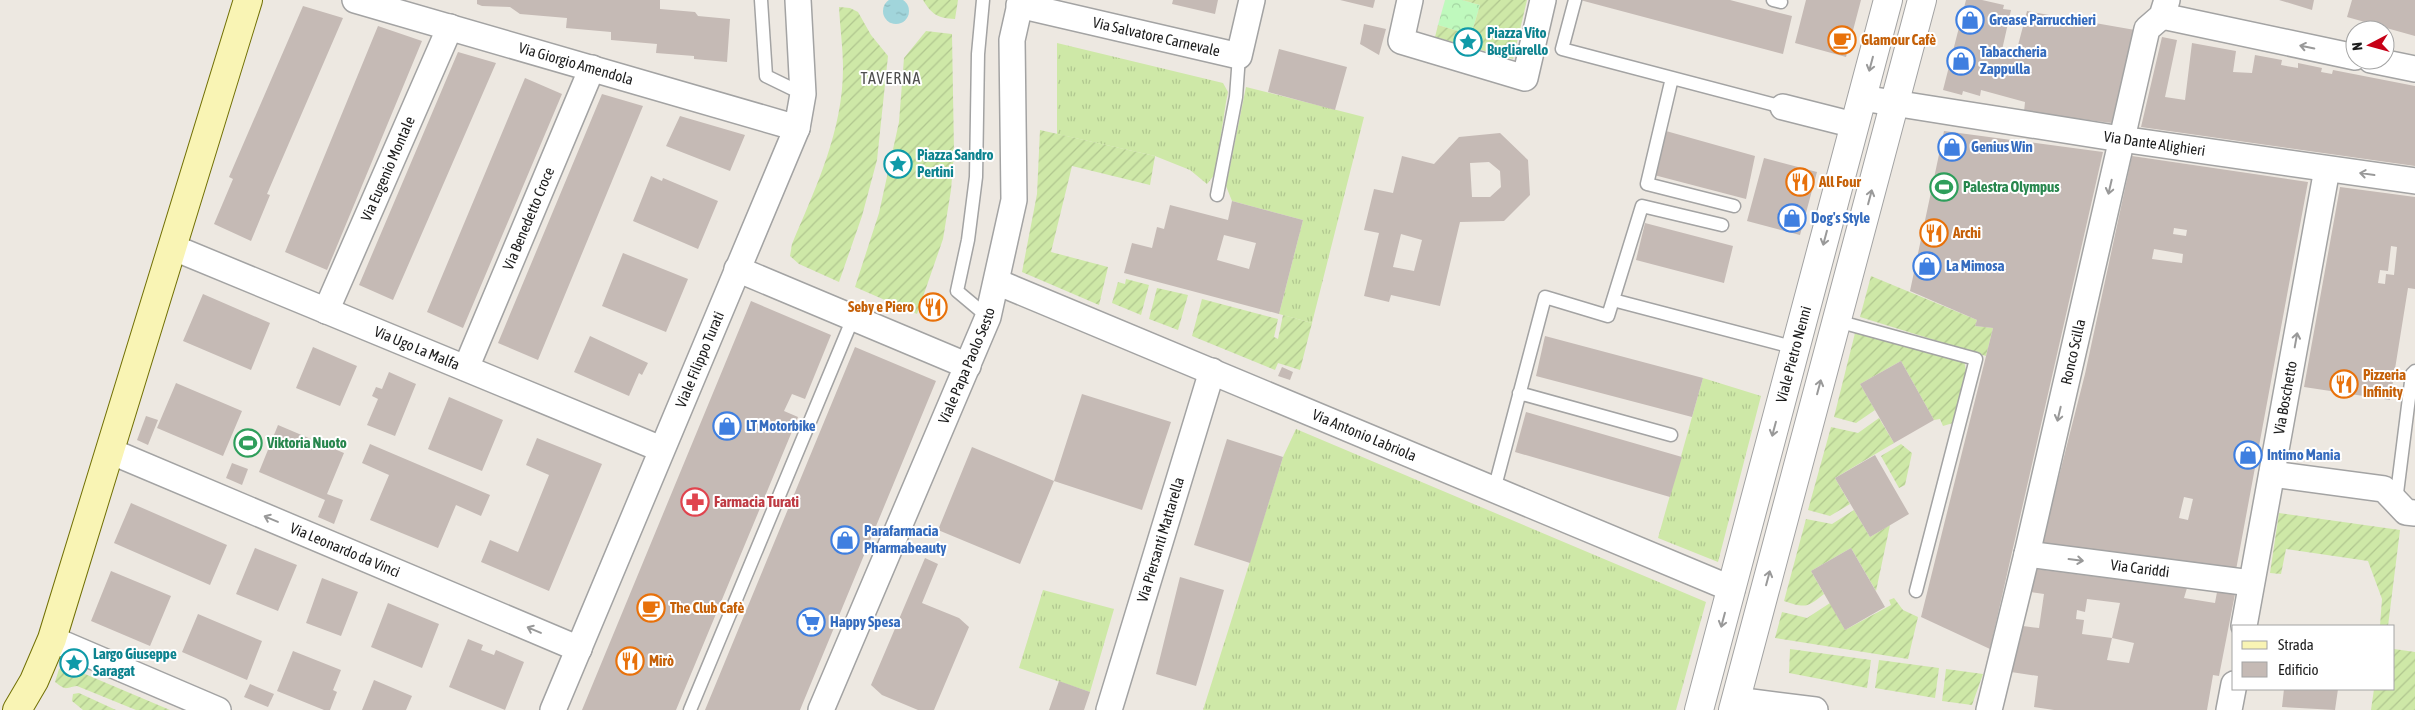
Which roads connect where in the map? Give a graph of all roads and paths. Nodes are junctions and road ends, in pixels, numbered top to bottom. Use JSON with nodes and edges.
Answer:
{"nodes":[{"id":1,"x":248,"y":0,"type":"edge"},
{"id":2,"x":355,"y":0,"type":"edge"},
{"id":3,"x":761,"y":0,"type":"edge"},
{"id":4,"x":798,"y":0,"type":"edge"},
{"id":5,"x":983,"y":0,"type":"edge"},
{"id":6,"x":1252,"y":0,"type":"edge"},
{"id":7,"x":1410,"y":0,"type":"edge"},
{"id":8,"x":1543,"y":0,"type":"edge"},
{"id":9,"x":1575,"y":0,"type":"edge"},
{"id":10,"x":1888,"y":0,"type":"edge"},
{"id":11,"x":1922,"y":0,"type":"edge"},
{"id":12,"x":1020,"y":3,"type":"edge"},
{"id":13,"x":2164,"y":8,"type":"edge"},
{"id":14,"x":450,"y":28,"type":"junction"},
{"id":15,"x":2345,"y":54,"type":"edge"},
{"id":16,"x":1239,"y":56,"type":"junction"},
{"id":17,"x":2395,"y":65,"type":"edge"},
{"id":18,"x":592,"y":68,"type":"junction"},
{"id":19,"x":2415,"y":69,"type":"edge"},
{"id":20,"x":1672,"y":78,"type":"junction"},
{"id":21,"x":803,"y":94,"type":"junction"},
{"id":22,"x":1862,"y":98,"type":"junction"},
{"id":23,"x":1894,"y":105,"type":"junction"},
{"id":24,"x":1783,"y":107,"type":"joint"},
{"id":25,"x":1854,"y":125,"type":"junction"},
{"id":26,"x":797,"y":128,"type":"junction"},
{"id":27,"x":2121,"y":139,"type":"junction"},
{"id":28,"x":2327,"y":169,"type":"junction"},
{"id":29,"x":2415,"y":181,"type":"edge"},
{"id":30,"x":1216,"y":195,"type":"dead end"},
{"id":31,"x":1734,"y":206,"type":"dead end"},
{"id":32,"x":1722,"y":225,"type":"dead end"},
{"id":33,"x":172,"y":247,"type":"junction"},
{"id":34,"x":737,"y":269,"type":"junction"},
{"id":35,"x":997,"y":282,"type":"junction"},
{"id":36,"x":1813,"y":283,"type":"junction"},
{"id":37,"x":1845,"y":291,"type":"junction"},
{"id":38,"x":1613,"y":300,"type":"junction"},
{"id":39,"x":326,"y":311,"type":"junction"},
{"id":40,"x":988,"y":316,"type":"junction"},
{"id":41,"x":853,"y":318,"type":"junction"},
{"id":42,"x":1837,"y":321,"type":"junction"},
{"id":43,"x":1796,"y":348,"type":"junction"},
{"id":44,"x":968,"y":366,"type":"junction"},
{"id":45,"x":466,"y":368,"type":"junction"},
{"id":46,"x":1212,"y":371,"type":"junction"},
{"id":47,"x":2415,"y":371,"type":"edge"},
{"id":48,"x":1519,"y":393,"type":"junction"},
{"id":49,"x":1672,"y":435,"type":"dead end"},
{"id":50,"x":661,"y":449,"type":"junction"},
{"id":51,"x":110,"y":451,"type":"junction"},
{"id":52,"x":2272,"y":474,"type":"junction"},
{"id":53,"x":1494,"y":490,"type":"junction"},
{"id":54,"x":2405,"y":507,"type":"edge"},
{"id":55,"x":2028,"y":554,"type":"junction"},
{"id":56,"x":2251,"y":583,"type":"junction"},
{"id":57,"x":1732,"y":589,"type":"junction"},
{"id":58,"x":1916,"y":591,"type":"dead end"},
{"id":59,"x":2244,"y":625,"type":"edge"},
{"id":60,"x":52,"y":639,"type":"junction"},
{"id":61,"x":579,"y":649,"type":"junction"},
{"id":62,"x":1710,"y":669,"type":"junction"},
{"id":63,"x":2233,"y":690,"type":"edge"},
{"id":64,"x":1737,"y":696,"type":"edge"},
{"id":65,"x":17,"y":710,"type":"edge"},
{"id":66,"x":218,"y":710,"type":"edge"},
{"id":67,"x":553,"y":710,"type":"edge"},
{"id":68,"x":690,"y":710,"type":"edge"},
{"id":69,"x":821,"y":710,"type":"edge"},
{"id":70,"x":1109,"y":710,"type":"edge"},
{"id":71,"x":1699,"y":710,"type":"edge"},
{"id":72,"x":1815,"y":710,"type":"edge"},
{"id":73,"x":1989,"y":710,"type":"edge"},
{"id":74,"x":2229,"y":710,"type":"edge"}],
"edges":[{"from":1,"to":33,"type":"main road"},
{"from":2,"to":14,"type":"street","name":"Via Giorgio Amendola"},
{"from":3,"to":21,"type":"lane"},
{"from":4,"to":21,"type":"street","name":"Viale Filippo Turati"},
{"from":5,"to":40,"type":"lane"},
{"from":6,"to":16,"type":"street","name":"Via Salvatore Carnevale"},
{"from":7,"to":8,"type":"street"},
{"from":9,"to":20,"type":"lane"},
{"from":10,"to":22,"type":"street","name":"Viale Pietro Nenni","one_way":true},
{"from":11,"to":23,"type":"street"},
{"from":12,"to":16,"type":"street","name":"Via Salvatore Carnevale"},
{"from":12,"to":35,"type":"street","name":"Viale Papa Paolo Sesto"},
{"from":15,"to":13,"type":"street","one_way":true},
{"from":13,"to":27,"type":"street","name":"Ronco Scilla"},
{"from":14,"to":18,"type":"street","name":"Via Giorgio Amendola"},
{"from":14,"to":39,"type":"street","name":"Via Eugenio Montale"},
{"from":16,"to":30,"type":"lane"},
{"from":17,"to":19,"type":"street"},
{"from":18,"to":26,"type":"street","name":"Via Giorgio Amendola"},
{"from":18,"to":45,"type":"street","name":"Via Benedetto Croce"},
{"from":20,"to":24,"type":"lane"},
{"from":20,"to":31,"type":"lane"},
{"from":21,"to":26,"type":"street","name":"Viale Filippo Turati"},
{"from":22,"to":23,"type":"street","name":"Via Dante Alighieri"},
{"from":22,"to":25,"type":"street","name":"Viale Pietro Nenni"},
{"from":23,"to":27,"type":"street","name":"Via Dante Alighieri"},
{"from":37,"to":23,"type":"street","one_way":true},
{"from":24,"to":25,"type":"street"},
{"from":25,"to":36,"type":"street","name":"Viale Pietro Nenni","one_way":true},
{"from":26,"to":34,"type":"street","name":"Viale Filippo Turati"},
{"from":27,"to":28,"type":"street","name":"Via Dante Alighieri"},
{"from":27,"to":55,"type":"street","name":"Ronco Scilla","one_way":true},
{"from":29,"to":28,"type":"street","name":"Via Dante Alighieri","one_way":true},
{"from":52,"to":28,"type":"street","name":"Via Boschetto","one_way":true},
{"from":32,"to":38,"type":"lane"},
{"from":33,"to":39,"type":"street","name":"Via Ugo La Malfa"},
{"from":33,"to":51,"type":"main road"},
{"from":34,"to":41,"type":"street"},
{"from":34,"to":50,"type":"street","name":"Viale Filippo Turati"},
{"from":35,"to":40,"type":"street","name":"Viale Papa Paolo Sesto"},
{"from":35,"to":46,"type":"street","name":"Via Antonio Labriola"},
{"from":36,"to":37,"type":"street"},
{"from":36,"to":43,"type":"street","name":"Viale Pietro Nenni"},
{"from":37,"to":42,"type":"street"},
{"from":38,"to":43,"type":"lane"},
{"from":38,"to":48,"type":"lane"},
{"from":39,"to":45,"type":"street","name":"Via Ugo La Malfa"},
{"from":40,"to":44,"type":"street","name":"Viale Papa Paolo Sesto"},
{"from":41,"to":44,"type":"street"},
{"from":41,"to":68,"type":"lane"},
{"from":42,"to":58,"type":"lane"},
{"from":64,"to":42,"type":"street","one_way":true},
{"from":43,"to":57,"type":"street","name":"Viale Pietro Nenni","one_way":true},
{"from":44,"to":69,"type":"street","name":"Viale Papa Paolo Sesto"},
{"from":45,"to":50,"type":"street","name":"Via Ugo La Malfa"},
{"from":46,"to":53,"type":"street","name":"Via Antonio Labriola"},
{"from":46,"to":70,"type":"street","name":"Via Piersanti Mattarella"},
{"from":47,"to":54,"type":"lane"},
{"from":48,"to":49,"type":"lane"},
{"from":48,"to":53,"type":"lane"},
{"from":50,"to":61,"type":"street","name":"Viale Filippo Turati"},
{"from":51,"to":60,"type":"main road"},
{"from":61,"to":51,"type":"street","name":"Via Leonardo da Vinci","one_way":true},
{"from":52,"to":54,"type":"street"},
{"from":52,"to":56,"type":"street","name":"Via Boschetto"},
{"from":53,"to":57,"type":"street","name":"Via Antonio Labriola"},
{"from":55,"to":56,"type":"street","name":"Via Cariddi","one_way":true},
{"from":55,"to":73,"type":"street","name":"Ronco Scilla"},
{"from":56,"to":59,"type":"street","name":"Via Boschetto"},
{"from":57,"to":62,"type":"street","name":"Viale Pietro Nenni","one_way":true},
{"from":60,"to":65,"type":"main road"},
{"from":60,"to":66,"type":"street"},
{"from":61,"to":67,"type":"street","name":"Viale Filippo Turati"},
{"from":62,"to":64,"type":"street"},
{"from":62,"to":71,"type":"street","name":"Viale Pietro Nenni"},
{"from":63,"to":74,"type":"street"},
{"from":64,"to":72,"type":"street"}]}
